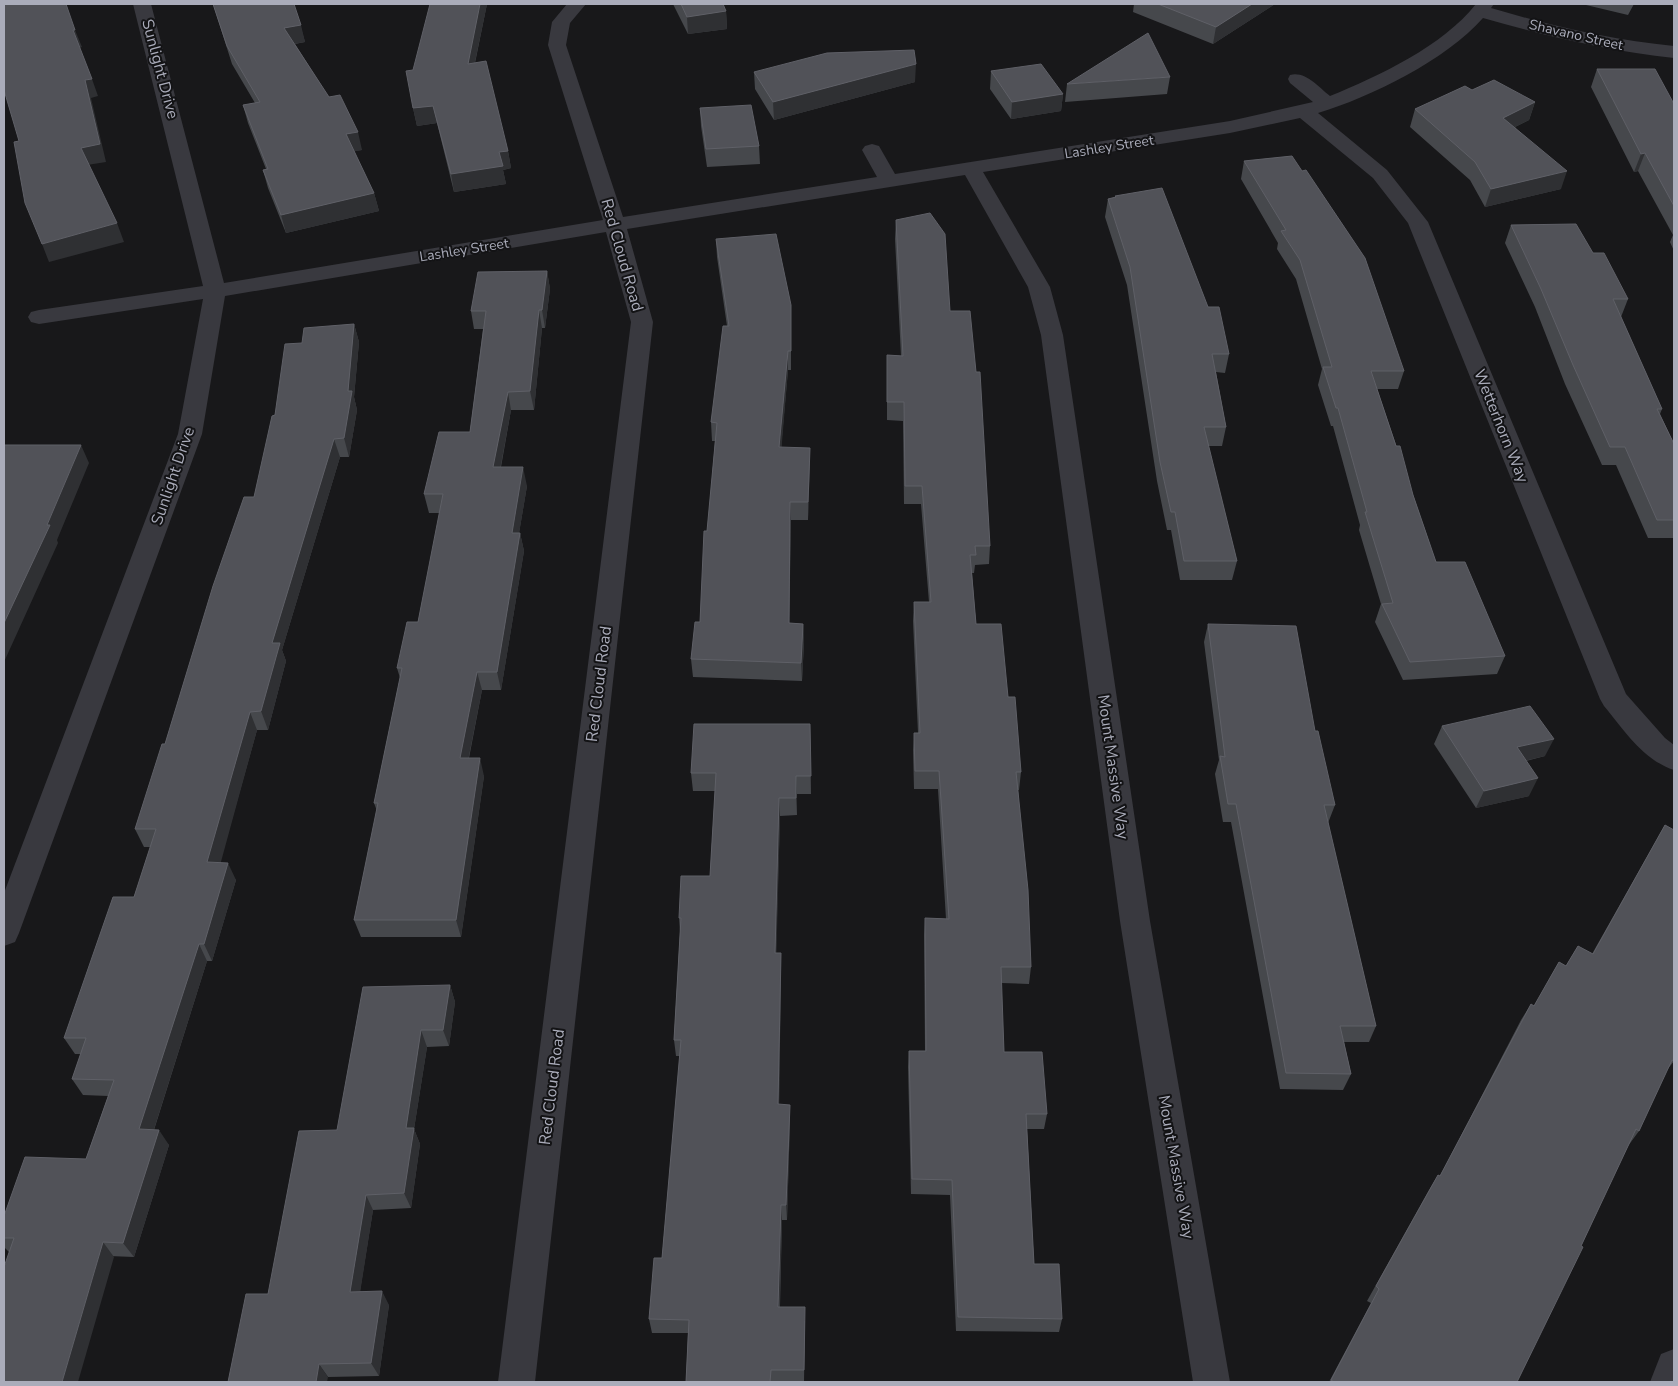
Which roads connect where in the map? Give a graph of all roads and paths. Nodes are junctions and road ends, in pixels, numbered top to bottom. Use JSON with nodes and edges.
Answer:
{"nodes":[{"id":1,"x":142,"y":4,"type":"edge"},
{"id":2,"x":577,"y":4,"type":"edge"},
{"id":3,"x":1482,"y":7,"type":"edge"},
{"id":4,"x":1674,"y":52,"type":"edge"},
{"id":5,"x":1297,"y":79,"type":"dead end"},
{"id":6,"x":1326,"y":103,"type":"junction"},
{"id":7,"x":1303,"y":112,"type":"junction"},
{"id":8,"x":872,"y":150,"type":"dead end"},
{"id":9,"x":972,"y":168,"type":"junction"},
{"id":10,"x":889,"y":181,"type":"junction"},
{"id":11,"x":614,"y":225,"type":"junction"},
{"id":12,"x":215,"y":291,"type":"junction"},
{"id":13,"x":39,"y":317,"type":"dead end"},
{"id":14,"x":1674,"y":759,"type":"edge"},
{"id":15,"x":4,"y":933,"type":"edge"},
{"id":16,"x":1674,"y":1367,"type":"edge"},
{"id":17,"x":517,"y":1382,"type":"edge"},
{"id":18,"x":1212,"y":1382,"type":"edge"},
{"id":19,"x":1668,"y":1382,"type":"edge"}],
"edges":[{"from":1,"to":12,"type":"street","name":"Sunlight Drive"},
{"from":2,"to":11,"type":"street","name":"Red Cloud Road"},
{"from":3,"to":4,"type":"street","name":"Shavano Street"},
{"from":3,"to":6,"type":"street","name":"Lashley Street"},
{"from":5,"to":6,"type":"street"},
{"from":6,"to":7,"type":"street","name":"Lashley Street"},
{"from":7,"to":9,"type":"street","name":"Lashley Street"},
{"from":7,"to":14,"type":"street","name":"Wetterhorn Way"},
{"from":8,"to":10,"type":"street"},
{"from":9,"to":10,"type":"street","name":"Lashley Street"},
{"from":9,"to":18,"type":"street","name":"Mount Massive Way"},
{"from":10,"to":11,"type":"street","name":"Lashley Street"},
{"from":11,"to":12,"type":"street","name":"Lashley Street"},
{"from":11,"to":17,"type":"street","name":"Red Cloud Road"},
{"from":12,"to":13,"type":"street","name":"Lashley Street"},
{"from":12,"to":15,"type":"street","name":"Sunlight Drive"},
{"from":16,"to":19,"type":"street"}]}
